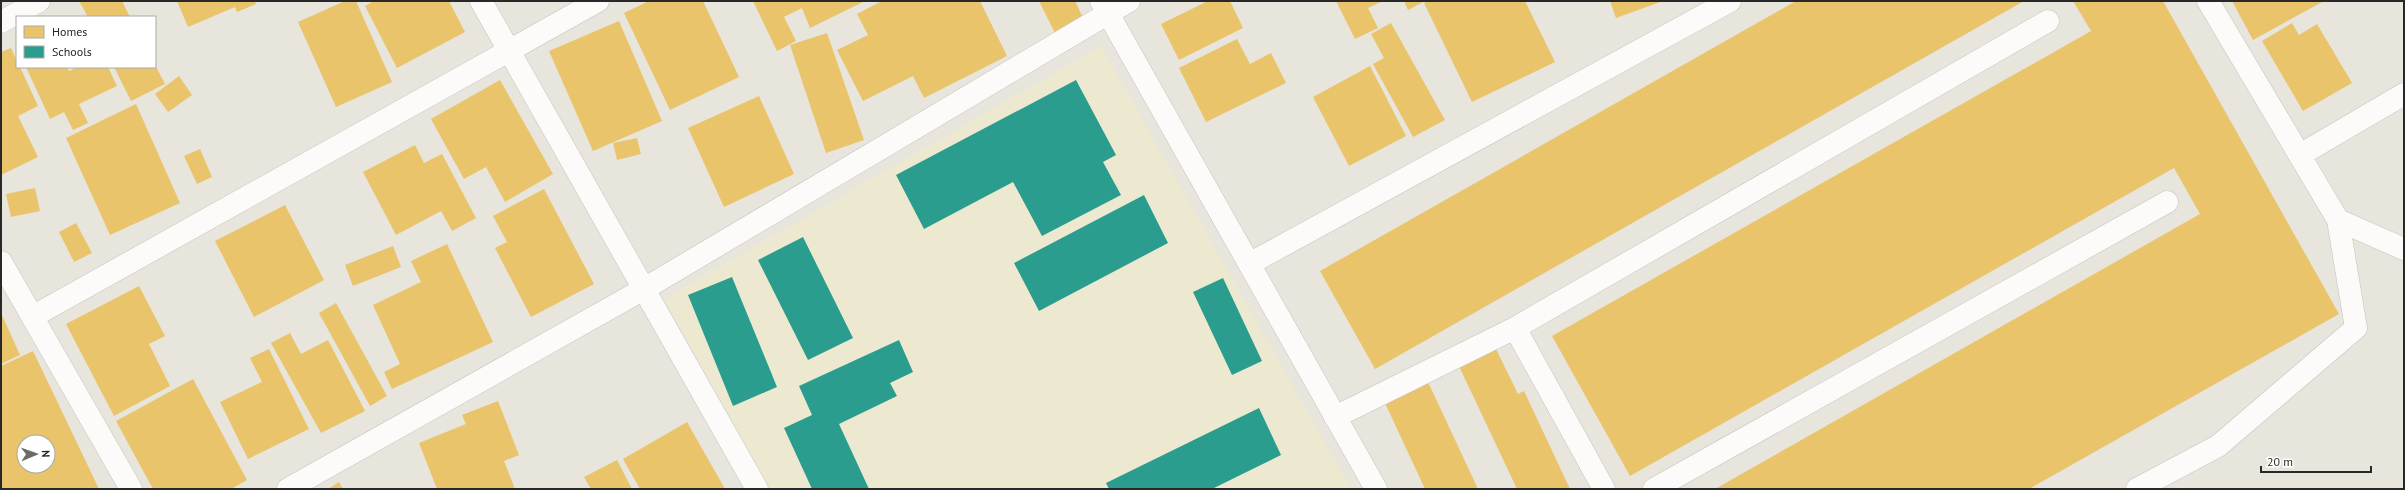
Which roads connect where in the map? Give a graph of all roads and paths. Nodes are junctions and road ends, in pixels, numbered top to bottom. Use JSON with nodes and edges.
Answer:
{"nodes":[{"id":1,"x":39,"y":1,"type":"edge"},
{"id":2,"x":481,"y":1,"type":"edge"},
{"id":3,"x":598,"y":1,"type":"edge"},
{"id":4,"x":1129,"y":1,"type":"edge"},
{"id":5,"x":1730,"y":1,"type":"edge"},
{"id":6,"x":2208,"y":1,"type":"edge"},
{"id":7,"x":1105,"y":7,"type":"edge"},
{"id":8,"x":2048,"y":21,"type":"dead end"},
{"id":9,"x":1,"y":22,"type":"edge"},
{"id":10,"x":510,"y":51,"type":"junction"},
{"id":11,"x":2404,"y":94,"type":"edge"},
{"id":12,"x":2300,"y":155,"type":"junction"},
{"id":13,"x":2167,"y":202,"type":"dead end"},
{"id":14,"x":2338,"y":220,"type":"junction"},
{"id":15,"x":2404,"y":249,"type":"edge"},
{"id":16,"x":1,"y":262,"type":"edge"},
{"id":17,"x":1249,"y":264,"type":"junction"},
{"id":18,"x":644,"y":289,"type":"junction"},
{"id":19,"x":32,"y":317,"type":"junction"},
{"id":20,"x":1515,"y":328,"type":"junction"},
{"id":21,"x":1335,"y":417,"type":"junction"},
{"id":22,"x":131,"y":489,"type":"edge"},
{"id":23,"x":288,"y":489,"type":"edge"},
{"id":24,"x":757,"y":489,"type":"edge"},
{"id":25,"x":1376,"y":489,"type":"edge"},
{"id":26,"x":1604,"y":489,"type":"edge"},
{"id":27,"x":1654,"y":489,"type":"edge"},
{"id":28,"x":2137,"y":489,"type":"edge"}],
"edges":[{"from":1,"to":9,"type":"street"},
{"from":2,"to":10,"type":"street"},
{"from":3,"to":10,"type":"street"},
{"from":4,"to":7,"type":"street"},
{"from":5,"to":17,"type":"street"},
{"from":6,"to":12,"type":"street"},
{"from":7,"to":17,"type":"street"},
{"from":7,"to":18,"type":"street"},
{"from":8,"to":20,"type":"street"},
{"from":10,"to":18,"type":"street"},
{"from":10,"to":19,"type":"street"},
{"from":11,"to":12,"type":"street"},
{"from":12,"to":14,"type":"street"},
{"from":13,"to":27,"type":"street"},
{"from":14,"to":15,"type":"street"},
{"from":14,"to":28,"type":"street"},
{"from":16,"to":19,"type":"street"},
{"from":17,"to":21,"type":"street"},
{"from":18,"to":23,"type":"street"},
{"from":18,"to":24,"type":"street"},
{"from":19,"to":22,"type":"street"},
{"from":20,"to":21,"type":"street"},
{"from":20,"to":26,"type":"street"},
{"from":21,"to":25,"type":"street"}]}
